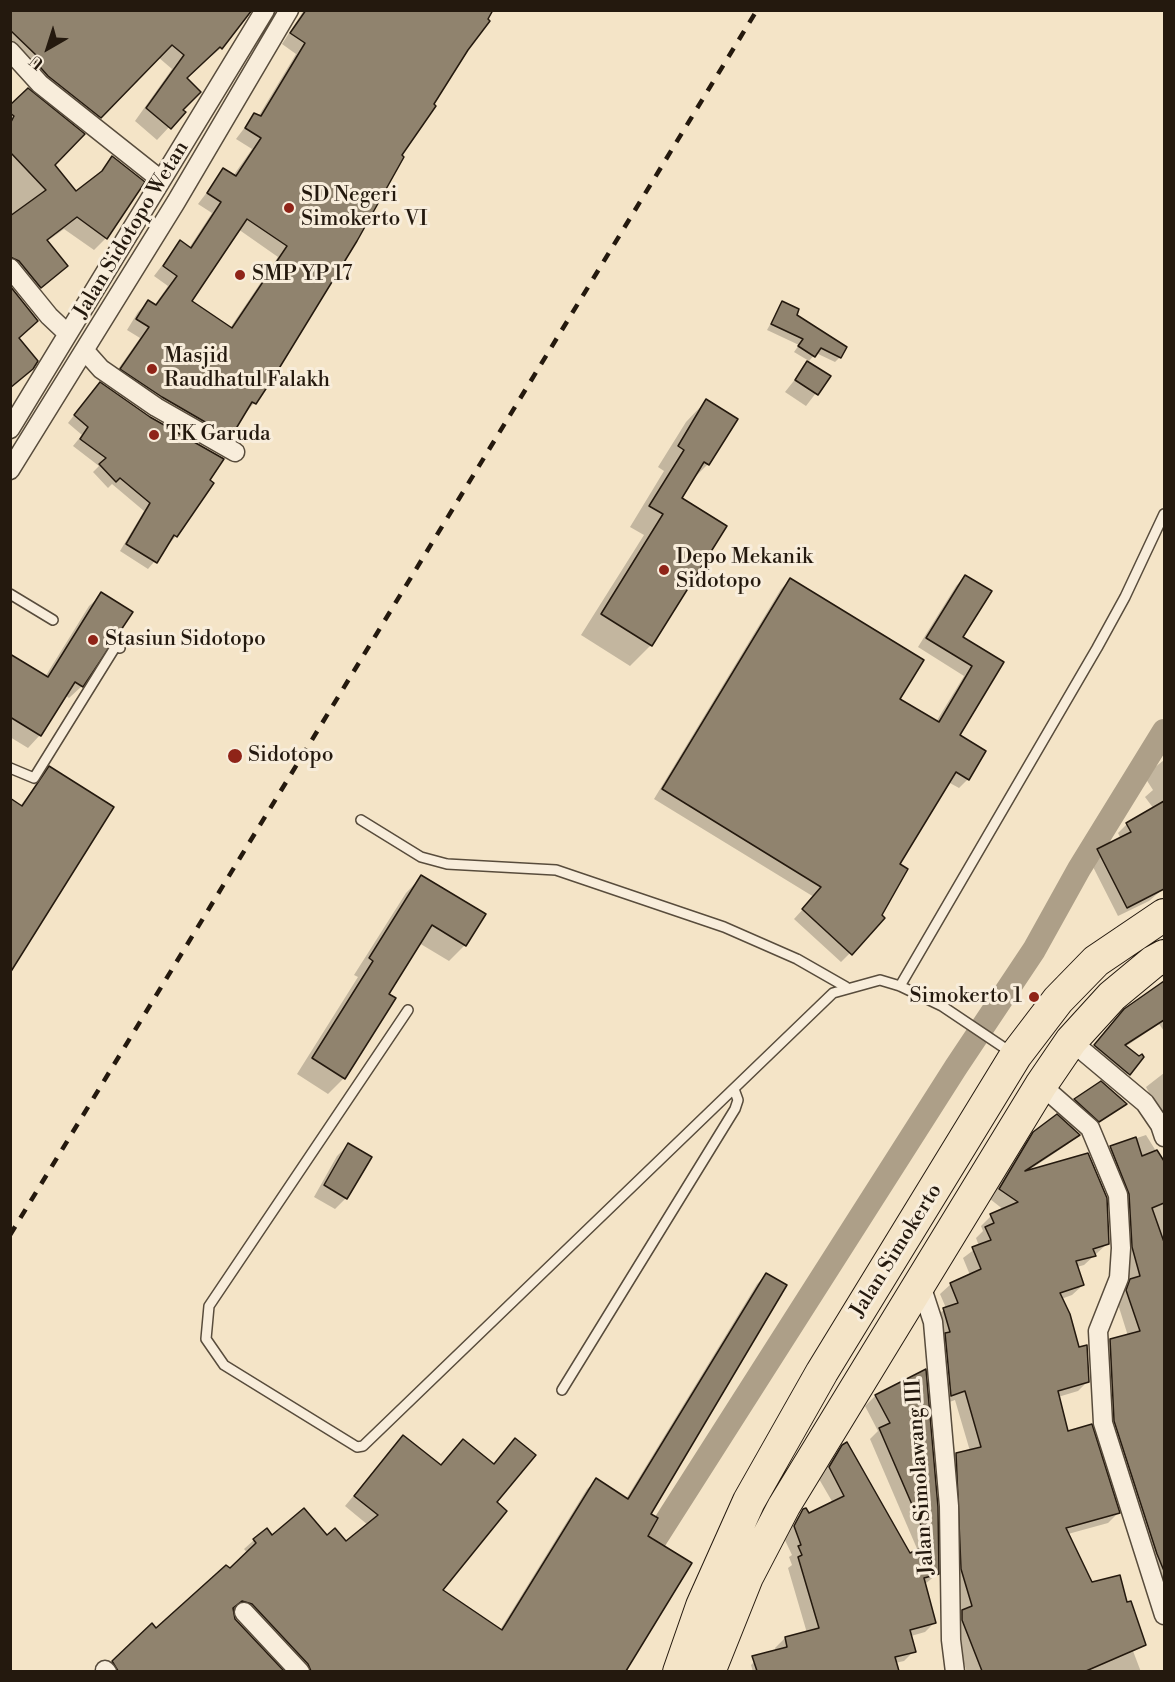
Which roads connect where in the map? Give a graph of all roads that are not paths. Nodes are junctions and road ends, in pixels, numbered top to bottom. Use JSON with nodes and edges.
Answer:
{"nodes":[{"id":1,"x":266,"y":10,"type":"edge"},
{"id":2,"x":289,"y":10,"type":"edge"},
{"id":3,"x":10,"y":51,"type":"edge"},
{"id":4,"x":161,"y":180,"type":"junction"},
{"id":5,"x":10,"y":268,"type":"edge"},
{"id":6,"x":68,"y":334,"type":"junction"},
{"id":7,"x":85,"y":351,"type":"junction"},
{"id":8,"x":13,"y":418,"type":"edge"},
{"id":9,"x":236,"y":452,"type":"dead end"},
{"id":10,"x":10,"y":470,"type":"edge"},
{"id":11,"x":1164,"y":514,"type":"edge"},
{"id":12,"x":10,"y":594,"type":"edge"},
{"id":13,"x":53,"y":620,"type":"dead end"},
{"id":14,"x":120,"y":648,"type":"dead end"},
{"id":15,"x":10,"y":768,"type":"edge"},
{"id":16,"x":361,"y":820,"type":"dead end"},
{"id":17,"x":1164,"y":915,"type":"edge"},
{"id":18,"x":1164,"y":956,"type":"edge"},
{"id":19,"x":900,"y":986,"type":"junction"},
{"id":20,"x":846,"y":987,"type":"junction"},
{"id":21,"x":408,"y":1010,"type":"dead end"},
{"id":22,"x":1071,"y":1041,"type":"junction"},
{"id":23,"x":1005,"y":1049,"type":"junction"},
{"id":24,"x":1041,"y":1085,"type":"junction"},
{"id":25,"x":734,"y":1089,"type":"junction"},
{"id":26,"x":1164,"y":1137,"type":"edge"},
{"id":27,"x":920,"y":1282,"type":"junction"},
{"id":28,"x":562,"y":1390,"type":"dead end"},
{"id":29,"x":244,"y":1612,"type":"dead end"},
{"id":30,"x":1164,"y":1615,"type":"edge"},
{"id":31,"x":692,"y":1634,"type":"junction"},
{"id":32,"x":713,"y":1668,"type":"edge"},
{"id":33,"x":300,"y":1671,"type":"edge"},
{"id":34,"x":679,"y":1671,"type":"edge"},
{"id":35,"x":956,"y":1671,"type":"edge"}],
"edges":[{"from":1,"to":4,"type":"street","name":"Jalan Sidotopo Wetan"},
{"from":2,"to":7,"type":"street","name":"Jalan Sidotopo Wetan"},
{"from":3,"to":4,"type":"street"},
{"from":4,"to":6,"type":"street","name":"Jalan Sidotopo Wetan"},
{"from":5,"to":6,"type":"street"},
{"from":6,"to":8,"type":"street","name":"Jalan Sidotopo Wetan"},
{"from":7,"to":9,"type":"street"},
{"from":7,"to":10,"type":"street","name":"Jalan Sidotopo Wetan"},
{"from":11,"to":19,"type":"lane"},
{"from":12,"to":13,"type":"lane"},
{"from":14,"to":15,"type":"lane"},
{"from":16,"to":20,"type":"lane"},
{"from":17,"to":23,"type":"highway","name":"Jalan Simokerto"},
{"from":18,"to":22,"type":"highway","name":"Jalan Simokerto"},
{"from":19,"to":20,"type":"lane"},
{"from":19,"to":23,"type":"lane"},
{"from":20,"to":25,"type":"lane"},
{"from":21,"to":25,"type":"lane"},
{"from":22,"to":24,"type":"highway","name":"Jalan Simokerto"},
{"from":22,"to":26,"type":"street"},
{"from":23,"to":31,"type":"highway","name":"Jalan Simokerto"},
{"from":24,"to":27,"type":"highway","name":"Jalan Simokerto"},
{"from":24,"to":30,"type":"street"},
{"from":25,"to":28,"type":"lane"},
{"from":27,"to":32,"type":"highway","name":"Jalan Simokerto"},
{"from":27,"to":35,"type":"street","name":"Jalan Simolawang III"},
{"from":29,"to":33,"type":"street"},
{"from":31,"to":32,"type":"street"},
{"from":31,"to":34,"type":"highway","name":"Jalan Simokerto"}]}
